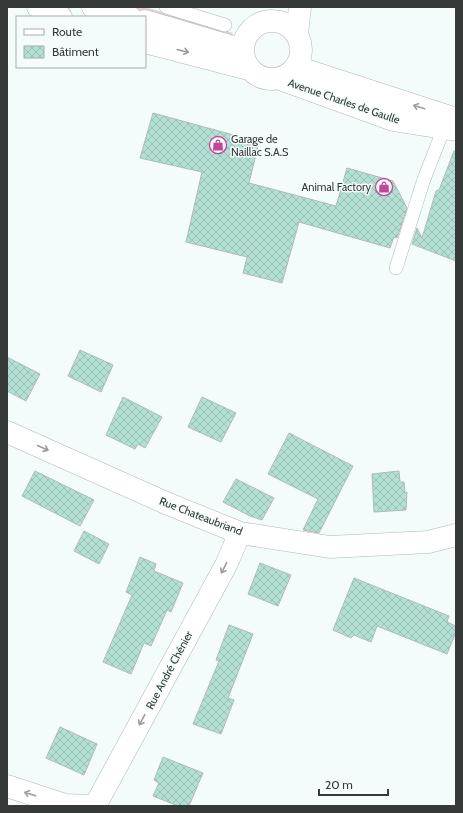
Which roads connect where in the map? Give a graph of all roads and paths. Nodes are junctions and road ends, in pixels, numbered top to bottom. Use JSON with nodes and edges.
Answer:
{"nodes":[{"id":1,"x":38,"y":7,"type":"edge"},
{"id":2,"x":93,"y":7,"type":"edge"},
{"id":3,"x":166,"y":7,"type":"edge"},
{"id":4,"x":300,"y":7,"type":"edge"},
{"id":5,"x":274,"y":14,"type":"edge"},
{"id":6,"x":59,"y":16,"type":"edge"},
{"id":7,"x":126,"y":16,"type":"edge"},
{"id":8,"x":146,"y":21,"type":"edge"},
{"id":9,"x":225,"y":25,"type":"dead end"},
{"id":10,"x":296,"y":33,"type":"junction"},
{"id":11,"x":146,"y":42,"type":"edge"},
{"id":12,"x":246,"y":60,"type":"junction"},
{"id":13,"x":288,"y":73,"type":"junction"},
{"id":14,"x":452,"y":126,"type":"edge"},
{"id":15,"x":396,"y":268,"type":"dead end"},
{"id":16,"x":7,"y":432,"type":"edge"},
{"id":17,"x":240,"y":533,"type":"junction"},
{"id":18,"x":456,"y":536,"type":"edge"},
{"id":19,"x":7,"y":786,"type":"edge"},
{"id":20,"x":96,"y":806,"type":"edge"}],
"edges":[{"from":1,"to":6,"type":"street"},
{"from":2,"to":7,"type":"street"},
{"from":3,"to":9,"type":"lane"},
{"from":4,"to":10,"type":"street"},
{"from":5,"to":10,"type":"street"},
{"from":5,"to":12,"type":"street"},
{"from":8,"to":12,"type":"street"},
{"from":10,"to":13,"type":"street"},
{"from":11,"to":12,"type":"street","one_way":true},
{"from":12,"to":13,"type":"street"},
{"from":13,"to":14,"type":"street","name":"Avenue Charles de Gaulle"},
{"from":14,"to":15,"type":"lane"},
{"from":16,"to":17,"type":"street","name":"Rue Chateaubriand","one_way":true},
{"from":17,"to":18,"type":"street","name":"Rue Chateaubriand"},
{"from":17,"to":20,"type":"street","name":"Rue André Chénier","one_way":true},
{"from":20,"to":19,"type":"street","one_way":true}]}
